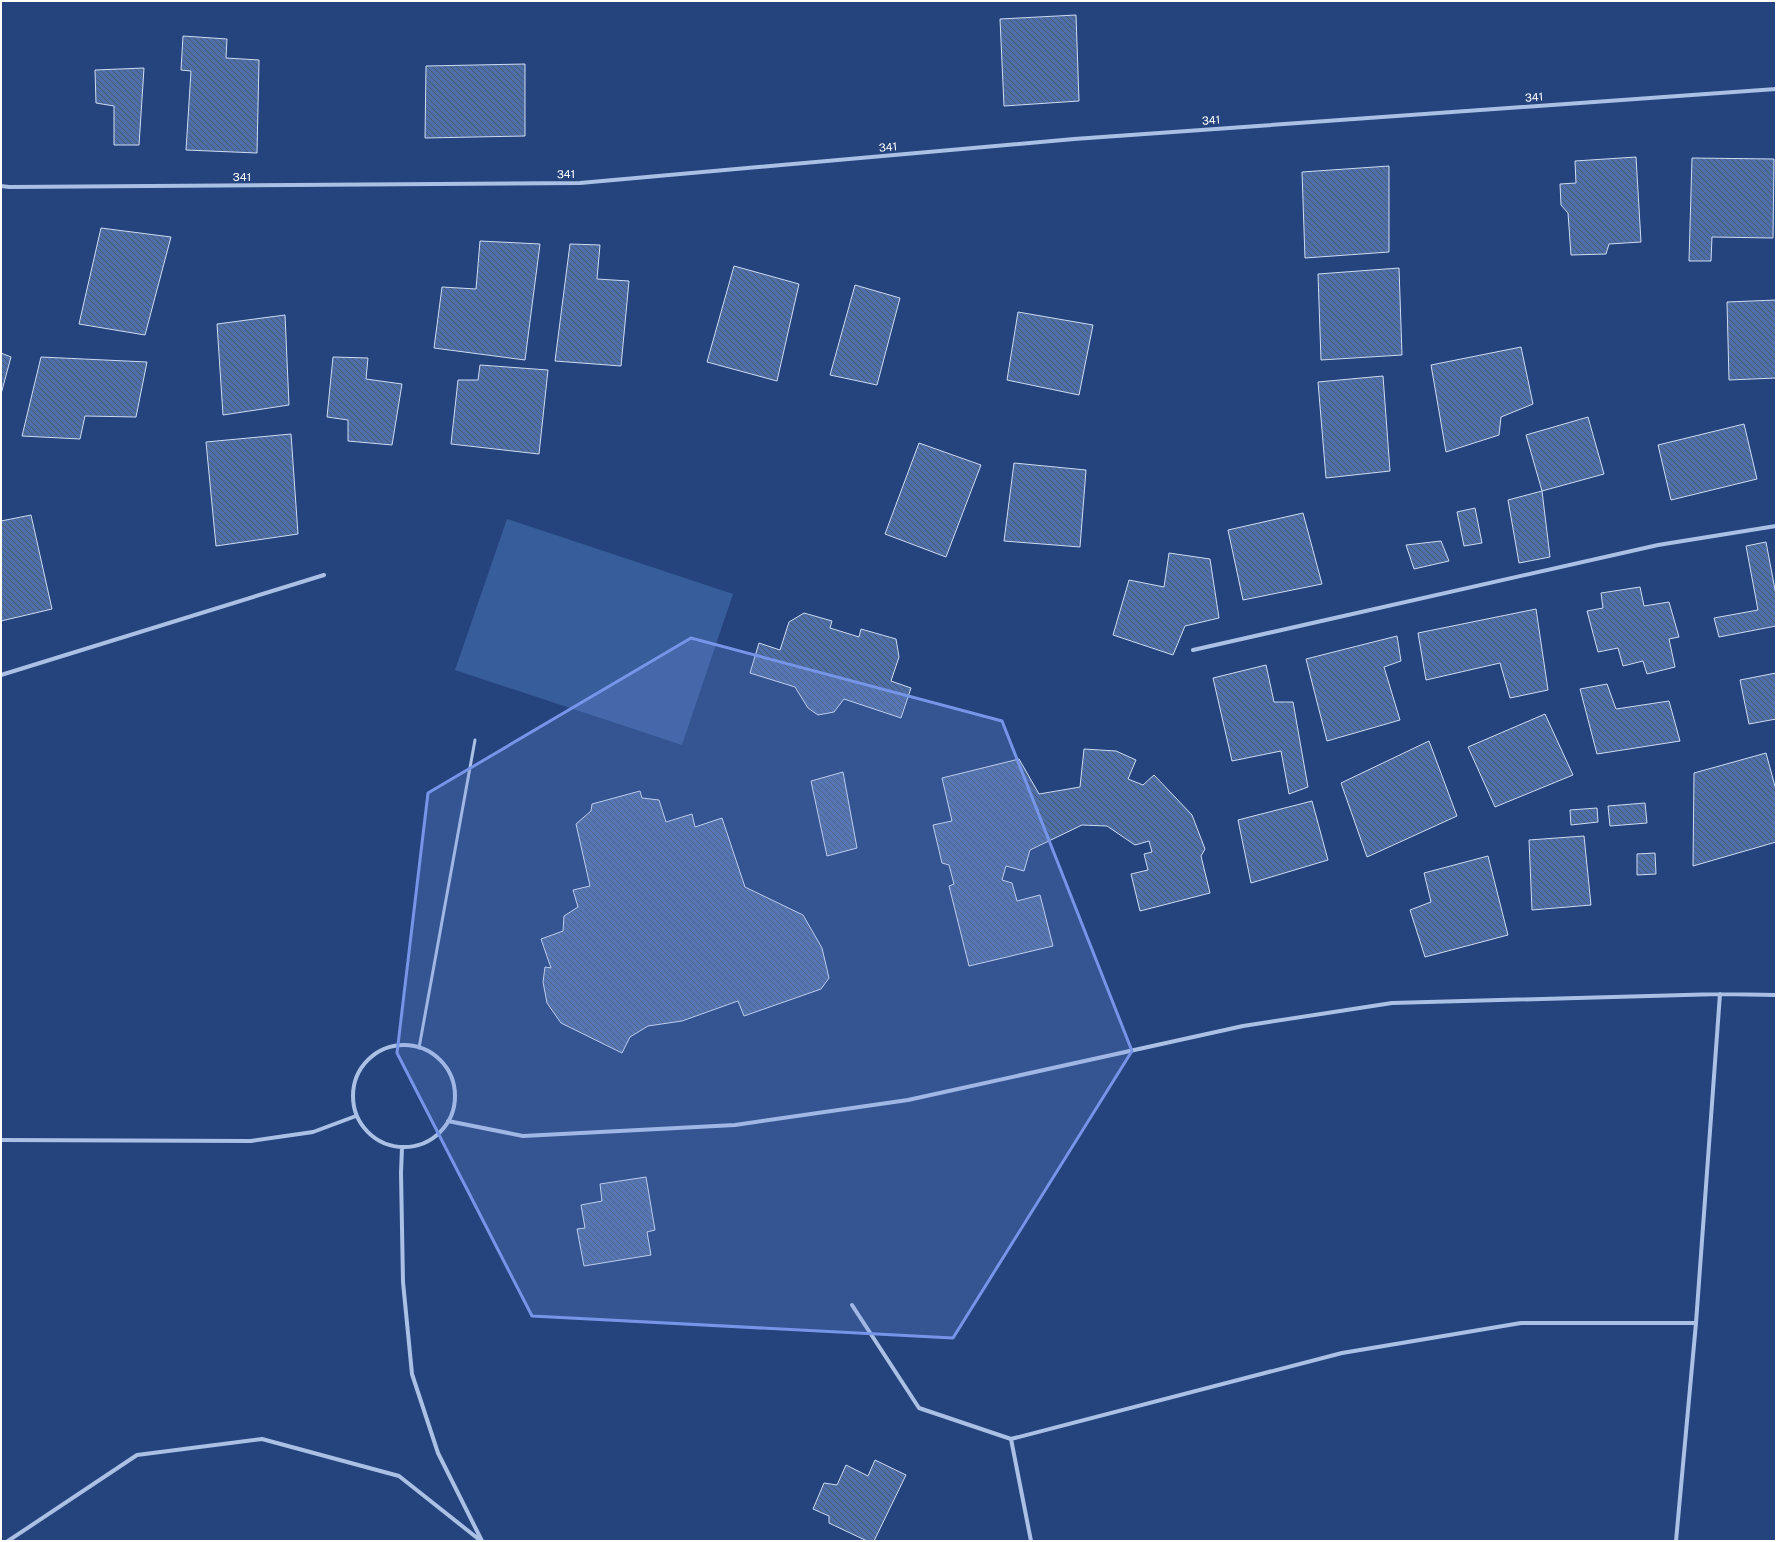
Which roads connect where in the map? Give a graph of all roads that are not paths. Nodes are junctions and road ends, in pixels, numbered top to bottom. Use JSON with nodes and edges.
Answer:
{"nodes":[{"id":1,"x":1776,"y":89,"type":"edge"},
{"id":2,"x":1,"y":186,"type":"edge"},
{"id":3,"x":1776,"y":526,"type":"edge"},
{"id":4,"x":324,"y":575,"type":"dead end"},
{"id":5,"x":1193,"y":650,"type":"dead end"},
{"id":6,"x":1,"y":675,"type":"edge"},
{"id":7,"x":475,"y":740,"type":"dead end"},
{"id":8,"x":1720,"y":994,"type":"junction"},
{"id":9,"x":1776,"y":996,"type":"edge"},
{"id":10,"x":419,"y":1048,"type":"junction"},
{"id":11,"x":356,"y":1116,"type":"junction"},
{"id":12,"x":448,"y":1121,"type":"junction"},
{"id":13,"x":1,"y":1140,"type":"edge"},
{"id":14,"x":402,"y":1147,"type":"junction"},
{"id":15,"x":852,"y":1305,"type":"dead end"},
{"id":16,"x":1696,"y":1323,"type":"junction"},
{"id":17,"x":1011,"y":1439,"type":"junction"},
{"id":18,"x":8,"y":1541,"type":"edge"},
{"id":19,"x":482,"y":1541,"type":"edge"},
{"id":20,"x":1031,"y":1541,"type":"edge"},
{"id":21,"x":1676,"y":1541,"type":"edge"}],
"edges":[{"from":1,"to":2,"type":"street","name":"341"},
{"from":3,"to":5,"type":"street"},
{"from":4,"to":6,"type":"street"},
{"from":7,"to":10,"type":"lane"},
{"from":8,"to":9,"type":"street"},
{"from":8,"to":12,"type":"street"},
{"from":8,"to":16,"type":"street"},
{"from":10,"to":11,"type":"street"},
{"from":10,"to":12,"type":"street"},
{"from":11,"to":13,"type":"street"},
{"from":11,"to":14,"type":"street"},
{"from":12,"to":14,"type":"street"},
{"from":14,"to":19,"type":"street"},
{"from":15,"to":17,"type":"street"},
{"from":16,"to":17,"type":"street"},
{"from":16,"to":21,"type":"street"},
{"from":17,"to":20,"type":"street"},
{"from":18,"to":19,"type":"street"}]}
